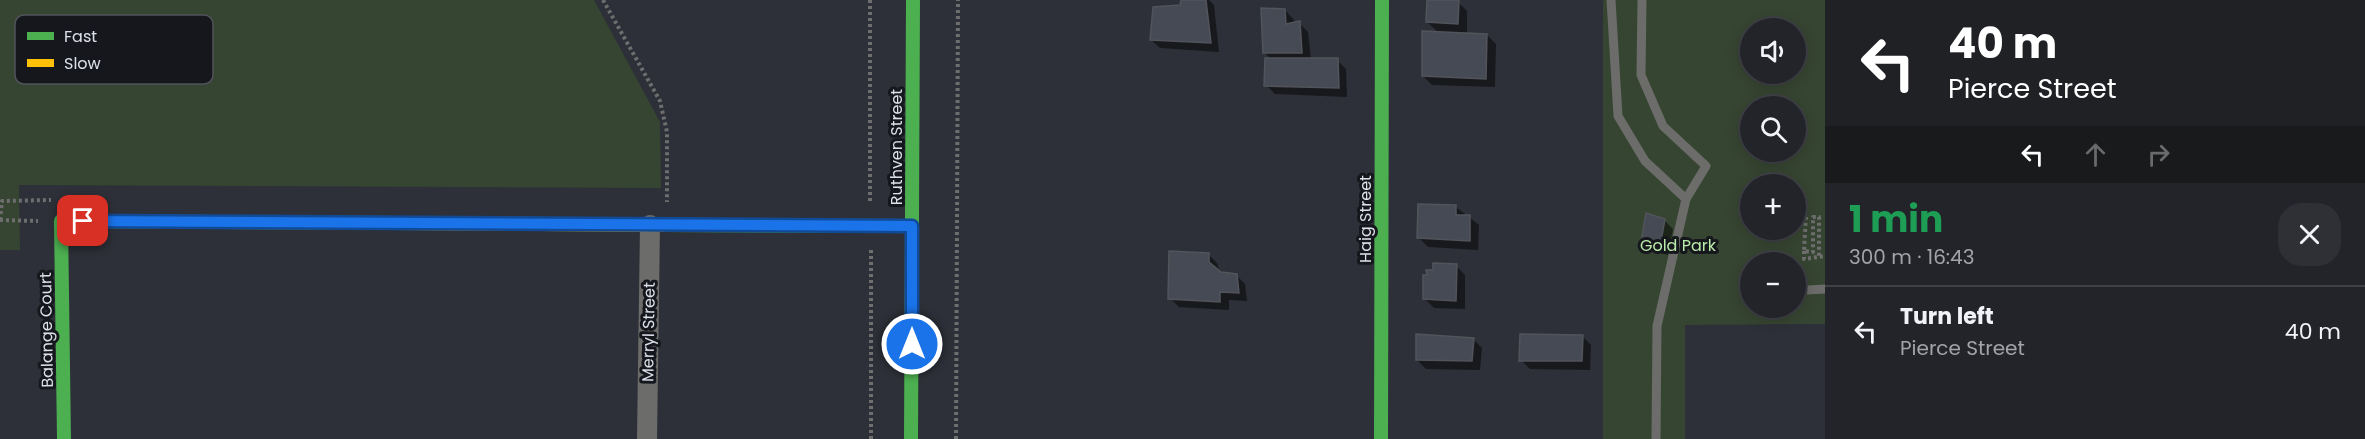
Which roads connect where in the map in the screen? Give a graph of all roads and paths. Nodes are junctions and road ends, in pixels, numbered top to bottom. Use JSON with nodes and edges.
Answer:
{"nodes":[{"id":1,"x":603,"y":0,"type":"edge"},
{"id":2,"x":870,"y":0,"type":"edge"},
{"id":3,"x":913,"y":0,"type":"edge"},
{"id":4,"x":958,"y":0,"type":"edge"},
{"id":5,"x":1382,"y":0,"type":"edge"},
{"id":6,"x":1611,"y":0,"type":"edge"},
{"id":7,"x":1642,"y":0,"type":"edge"},
{"id":8,"x":1686,"y":199,"type":"junction"},
{"id":9,"x":2,"y":201,"type":"dead end"},
{"id":10,"x":870,"y":202,"type":"dead end"},
{"id":11,"x":667,"y":203,"type":"dead end"},
{"id":12,"x":0,"y":220,"type":"edge"},
{"id":13,"x":61,"y":221,"type":"junction"},
{"id":14,"x":650,"y":225,"type":"junction"},
{"id":15,"x":870,"y":226,"type":"junction"},
{"id":16,"x":912,"y":226,"type":"junction"},
{"id":17,"x":1805,"y":240,"type":"edge"},
{"id":18,"x":1804,"y":251,"type":"junction"},
{"id":19,"x":1825,"y":256,"type":"edge"},
{"id":20,"x":1819,"y":257,"type":"junction"},
{"id":21,"x":1825,"y":289,"type":"edge"},
{"id":22,"x":1808,"y":290,"type":"dead end"},
{"id":23,"x":64,"y":439,"type":"edge"},
{"id":24,"x":647,"y":439,"type":"edge"},
{"id":25,"x":872,"y":439,"type":"edge"},
{"id":26,"x":911,"y":439,"type":"edge"},
{"id":27,"x":956,"y":439,"type":"edge"},
{"id":28,"x":1381,"y":439,"type":"edge"},
{"id":29,"x":1656,"y":439,"type":"edge"}],
"edges":[{"from":1,"to":11,"type":"path"},
{"from":2,"to":10,"type":"path"},
{"from":3,"to":16,"type":"main road","name":"Ruthven Street"},
{"from":4,"to":27,"type":"path"},
{"from":5,"to":28,"type":"main road","name":"Haig Street"},
{"from":6,"to":8,"type":"lane"},
{"from":7,"to":8,"type":"lane"},
{"from":8,"to":29,"type":"lane"},
{"from":9,"to":12,"type":"path"},
{"from":12,"to":13,"type":"path"},
{"from":13,"to":14,"type":"main road"},
{"from":13,"to":23,"type":"main road","name":"Balange Court"},
{"from":14,"to":15,"type":"main road"},
{"from":14,"to":24,"type":"street","name":"Merryl Street"},
{"from":15,"to":16,"type":"main road"},
{"from":15,"to":25,"type":"path"},
{"from":16,"to":26,"type":"main road","name":"Ruthven Street"},
{"from":17,"to":18,"type":"path"},
{"from":18,"to":20,"type":"path"},
{"from":18,"to":20,"type":"path"},
{"from":19,"to":20,"type":"path"},
{"from":21,"to":22,"type":"lane"}]}
